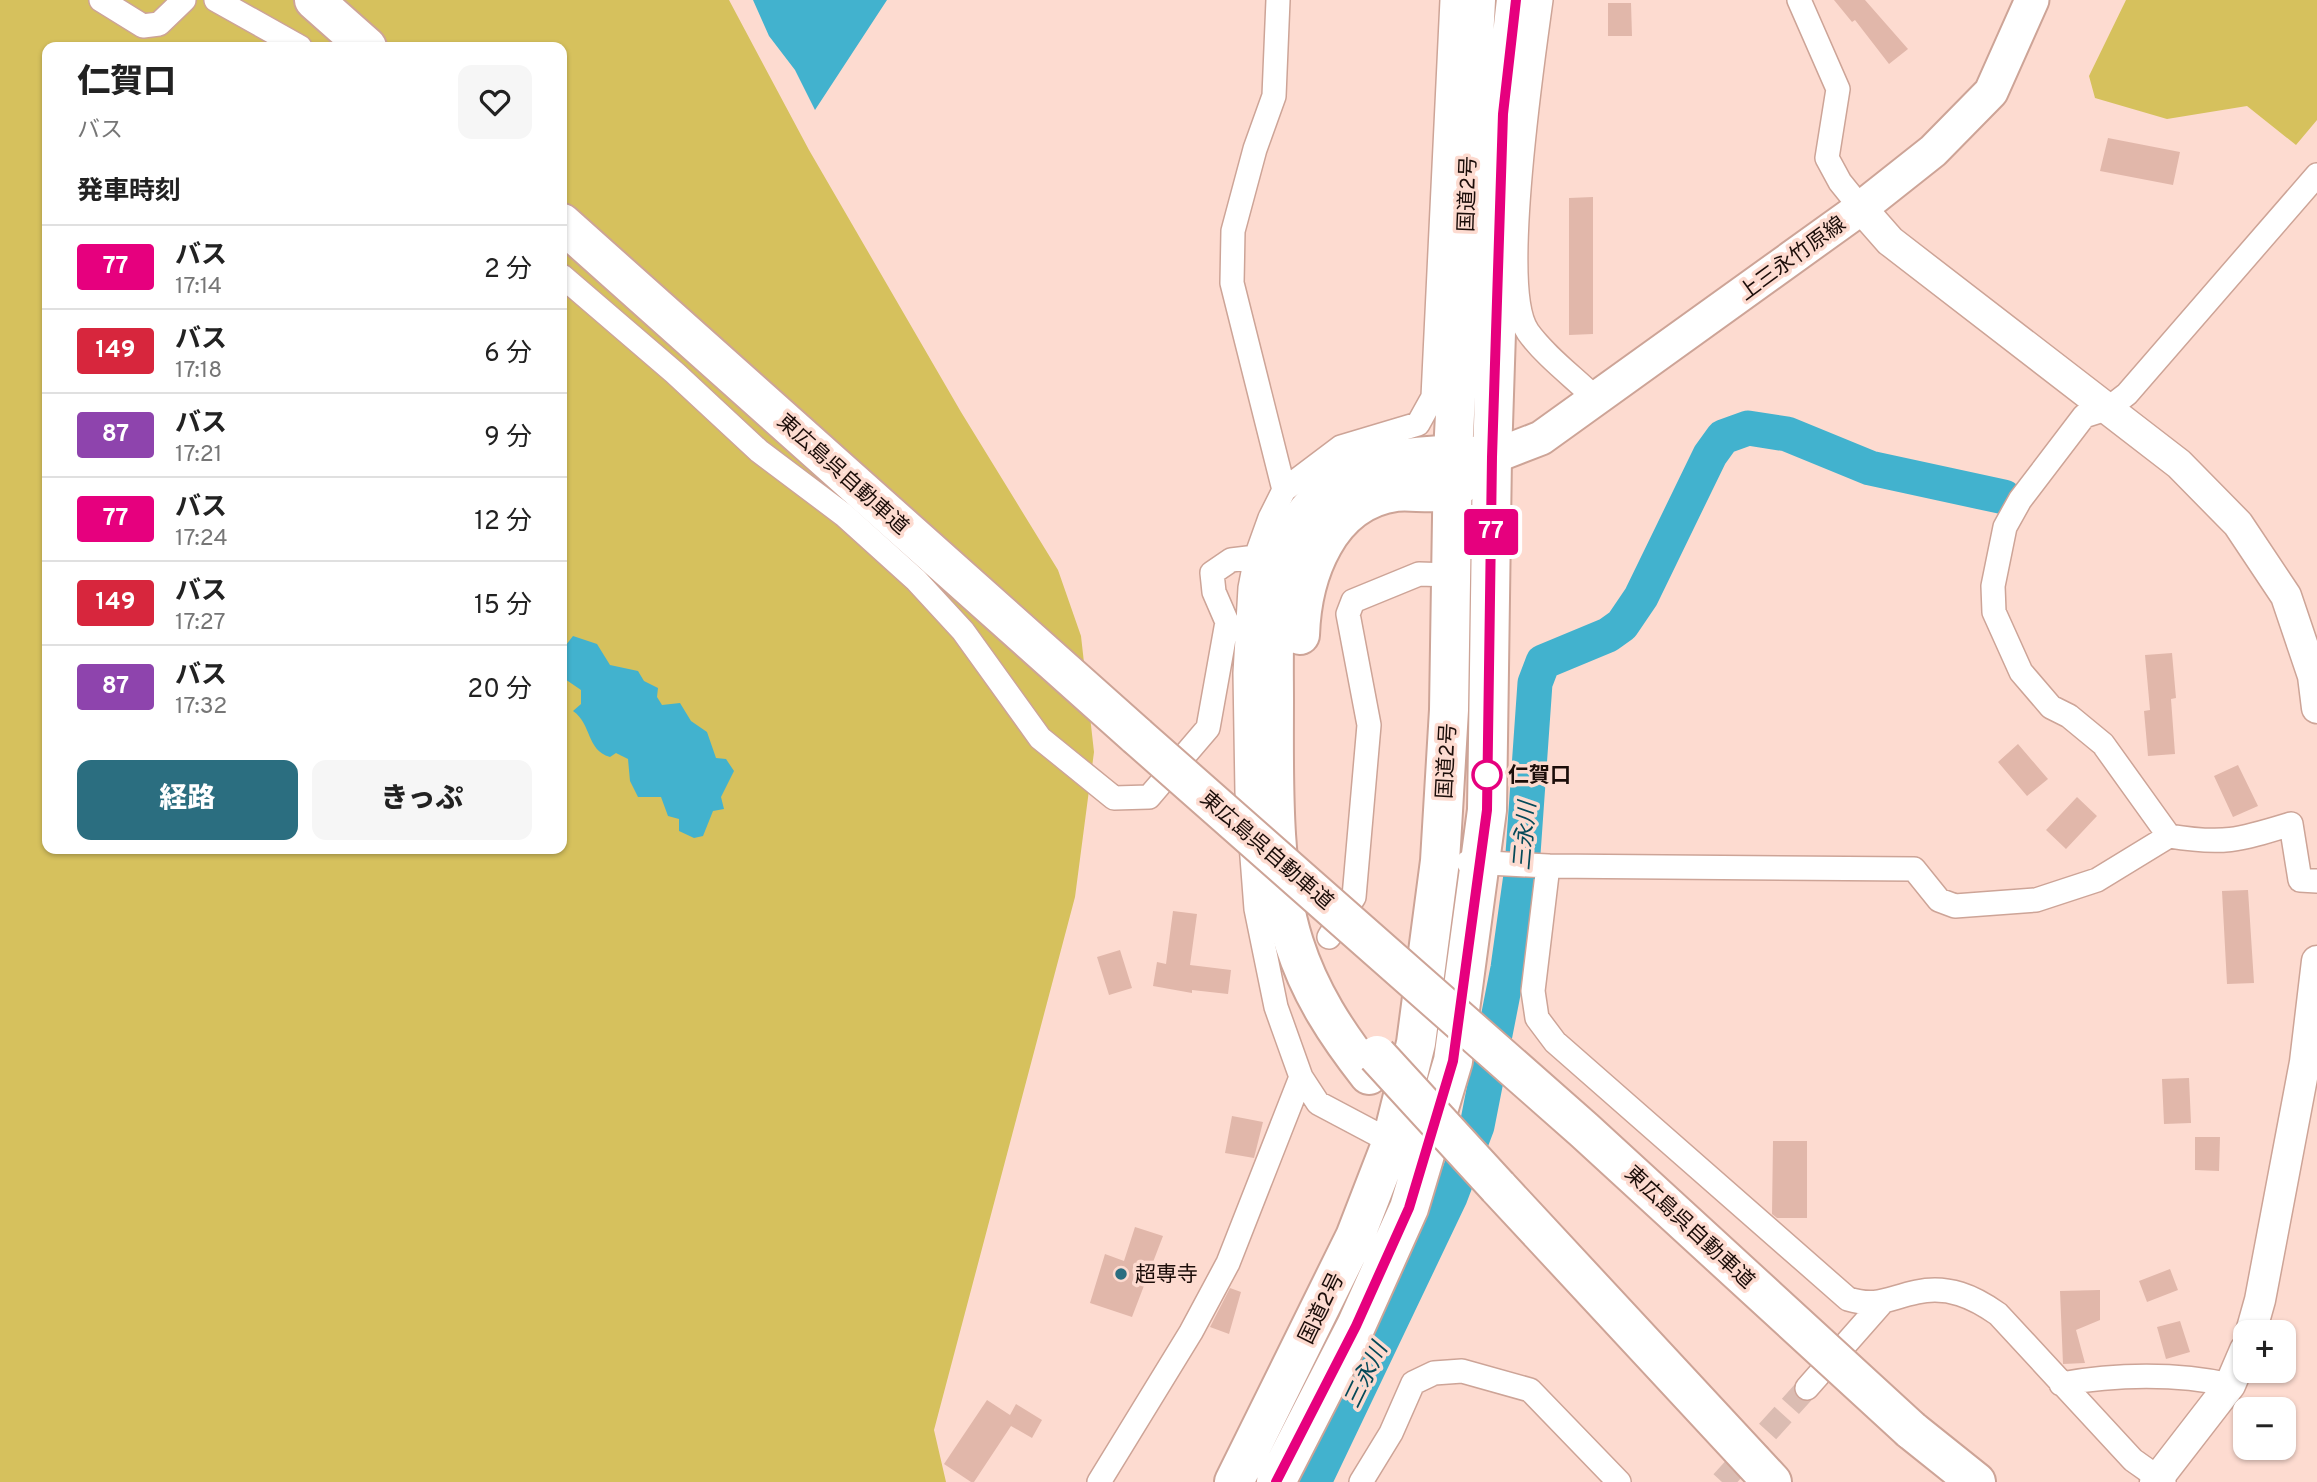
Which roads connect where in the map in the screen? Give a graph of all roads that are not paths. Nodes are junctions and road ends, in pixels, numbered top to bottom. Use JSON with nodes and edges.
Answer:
{"nodes":[{"id":1,"x":101,"y":0,"type":"edge"},
{"id":2,"x":184,"y":0,"type":"edge"},
{"id":3,"x":216,"y":0,"type":"edge"},
{"id":4,"x":314,"y":0,"type":"edge"},
{"id":5,"x":1278,"y":0,"type":"edge"},
{"id":6,"x":1452,"y":0,"type":"edge"},
{"id":7,"x":1476,"y":0,"type":"edge"},
{"id":8,"x":1516,"y":0,"type":"edge"},
{"id":9,"x":1541,"y":0,"type":"edge"},
{"id":10,"x":1799,"y":0,"type":"edge"},
{"id":11,"x":2032,"y":0,"type":"edge"},
{"id":12,"x":291,"y":42,"type":"edge"},
{"id":13,"x":361,"y":42,"type":"edge"},
{"id":14,"x":2317,"y":175,"type":"edge"},
{"id":15,"x":1861,"y":208,"type":"junction"},
{"id":16,"x":567,"y":227,"type":"edge"},
{"id":17,"x":567,"y":280,"type":"edge"},
{"id":18,"x":1451,"y":302,"type":"junction"},
{"id":19,"x":1596,"y":399,"type":"junction"},
{"id":20,"x":2109,"y":408,"type":"junction"},
{"id":21,"x":1492,"y":457,"type":"junction"},
{"id":22,"x":1453,"y":472,"type":"junction"},
{"id":23,"x":1284,"y":490,"type":"junction"},
{"id":24,"x":1256,"y":557,"type":"junction"},
{"id":25,"x":1451,"y":575,"type":"junction"},
{"id":26,"x":2317,"y":709,"type":"edge"},
{"id":27,"x":2169,"y":836,"type":"junction"},
{"id":28,"x":1440,"y":861,"type":"junction"},
{"id":29,"x":1480,"y":862,"type":"junction"},
{"id":30,"x":1548,"y":866,"type":"junction"},
{"id":31,"x":2317,"y":881,"type":"edge"},
{"id":32,"x":1329,"y":937,"type":"dead end"},
{"id":33,"x":2317,"y":961,"type":"edge"},
{"id":34,"x":1294,"y":975,"type":"dead end"},
{"id":35,"x":1273,"y":994,"type":"junction"},
{"id":36,"x":1301,"y":1077,"type":"junction"},
{"id":37,"x":1408,"y":1148,"type":"junction"},
{"id":38,"x":1493,"y":1197,"type":"junction"},
{"id":39,"x":1881,"y":1304,"type":"junction"},
{"id":40,"x":2254,"y":1320,"type":"edge"},
{"id":41,"x":2233,"y":1378,"type":"edge"},
{"id":42,"x":2062,"y":1384,"type":"junction"},
{"id":43,"x":2230,"y":1385,"type":"junction"},
{"id":44,"x":1807,"y":1388,"type":"tunnel mouth"},
{"id":45,"x":1911,"y":1430,"type":"junction"},
{"id":46,"x":2159,"y":1480,"type":"edge"},
{"id":47,"x":1099,"y":1482,"type":"edge"},
{"id":48,"x":1234,"y":1482,"type":"edge"},
{"id":49,"x":1276,"y":1482,"type":"edge"},
{"id":50,"x":1361,"y":1482,"type":"edge"},
{"id":51,"x":1619,"y":1482,"type":"edge"},
{"id":52,"x":1741,"y":1482,"type":"edge"},
{"id":53,"x":1772,"y":1482,"type":"edge"},
{"id":54,"x":1968,"y":1482,"type":"edge"},
{"id":55,"x":1976,"y":1482,"type":"edge"}],
"edges":[{"from":1,"to":2,"type":"street"},
{"from":3,"to":12,"type":"street"},
{"from":4,"to":13,"type":"highway"},
{"from":5,"to":23,"type":"street"},
{"from":6,"to":18,"type":"street"},
{"from":7,"to":18,"type":"highway","name":"国道2号"},
{"from":8,"to":21,"type":"highway","name":"国道2号"},
{"from":9,"to":19,"type":"street"},
{"from":10,"to":15,"type":"street"},
{"from":11,"to":15,"type":"main road","name":"上三永竹原線"},
{"from":14,"to":20,"type":"street"},
{"from":15,"to":19,"type":"main road","name":"上三永竹原線"},
{"from":15,"to":20,"type":"street"},
{"from":16,"to":45,"type":"highway","name":"東広島呉自動車道","bridge":true},
{"from":17,"to":24,"type":"street"},
{"from":18,"to":22,"type":"highway","name":"国道2号"},
{"from":18,"to":23,"type":"street"},
{"from":19,"to":21,"type":"main road","name":"上三永竹原線"},
{"from":20,"to":26,"type":"street"},
{"from":20,"to":27,"type":"street"},
{"from":21,"to":22,"type":"highway"},
{"from":21,"to":29,"type":"highway","name":"国道2号"},
{"from":22,"to":25,"type":"highway","name":"国道2号"},
{"from":22,"to":38,"type":"highway"},
{"from":23,"to":24,"type":"street"},
{"from":24,"to":35,"type":"street"},
{"from":25,"to":28,"type":"highway","name":"国道2号"},
{"from":25,"to":32,"type":"street"},
{"from":27,"to":30,"type":"street"},
{"from":27,"to":31,"type":"street"},
{"from":28,"to":29,"type":"street"},
{"from":28,"to":37,"type":"highway","name":"国道2号"},
{"from":29,"to":30,"type":"street"},
{"from":29,"to":37,"type":"highway","name":"国道2号"},
{"from":30,"to":39,"type":"street"},
{"from":33,"to":40,"type":"street"},
{"from":34,"to":35,"type":"street"},
{"from":35,"to":36,"type":"street"},
{"from":36,"to":37,"type":"street"},
{"from":36,"to":47,"type":"street"},
{"from":37,"to":48,"type":"highway","name":"国道2号"},
{"from":37,"to":49,"type":"highway","name":"国道2号"},
{"from":38,"to":52,"type":"highway"},
{"from":38,"to":53,"type":"highway"},
{"from":39,"to":42,"type":"street"},
{"from":39,"to":44,"type":"street"},
{"from":41,"to":43,"type":"street"},
{"from":42,"to":43,"type":"street"},
{"from":42,"to":46,"type":"street"},
{"from":43,"to":46,"type":"street"},
{"from":45,"to":54,"type":"highway","name":"東広島呉自動車道"},
{"from":45,"to":55,"type":"highway"},
{"from":50,"to":51,"type":"street"}]}
